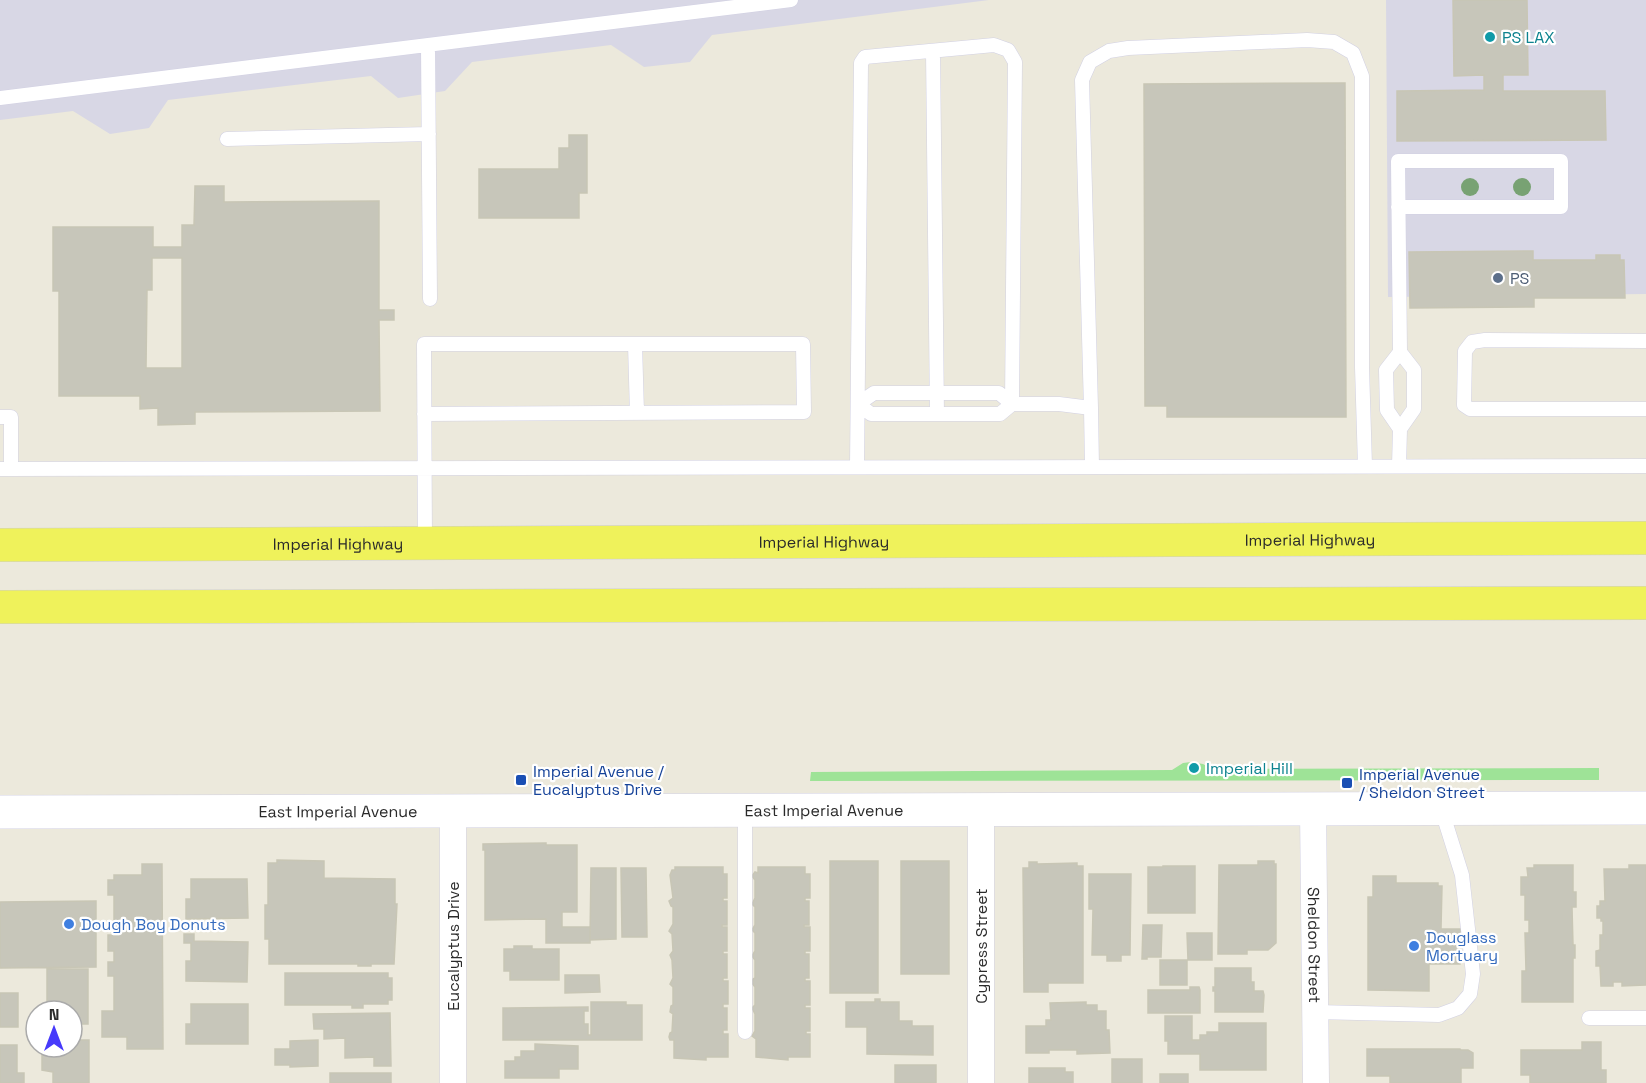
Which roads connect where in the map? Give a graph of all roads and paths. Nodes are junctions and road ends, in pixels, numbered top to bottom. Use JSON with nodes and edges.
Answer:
{"nodes":[{"id":1,"x":791,"y":0,"type":"edge"},
{"id":2,"x":428,"y":45,"type":"junction"},
{"id":3,"x":933,"y":51,"type":"junction"},
{"id":4,"x":0,"y":98,"type":"edge"},
{"id":5,"x":429,"y":134,"type":"junction"},
{"id":6,"x":227,"y":139,"type":"dead end"},
{"id":7,"x":1398,"y":207,"type":"junction"},
{"id":8,"x":430,"y":299,"type":"dead end"},
{"id":9,"x":1646,"y":341,"type":"edge"},
{"id":10,"x":635,"y":344,"type":"junction"},
{"id":11,"x":1400,"y":352,"type":"junction"},
{"id":12,"x":937,"y":393,"type":"junction"},
{"id":13,"x":858,"y":404,"type":"junction"},
{"id":14,"x":1012,"y":404,"type":"junction"},
{"id":15,"x":1091,"y":408,"type":"junction"},
{"id":16,"x":1646,"y":409,"type":"edge"},
{"id":17,"x":637,"y":412,"type":"junction"},
{"id":18,"x":424,"y":414,"type":"junction"},
{"id":19,"x":937,"y":414,"type":"junction"},
{"id":20,"x":6,"y":417,"type":"edge"},
{"id":21,"x":1400,"y":429,"type":"junction"},
{"id":22,"x":1092,"y":466,"type":"junction"},
{"id":23,"x":1365,"y":466,"type":"junction"},
{"id":24,"x":1399,"y":466,"type":"junction"},
{"id":25,"x":1646,"y":466,"type":"edge"},
{"id":26,"x":857,"y":467,"type":"junction"},
{"id":27,"x":424,"y":468,"type":"junction"},
{"id":28,"x":6,"y":469,"type":"edge"},
{"id":29,"x":1646,"y":538,"type":"edge"},
{"id":30,"x":425,"y":544,"type":"junction"},
{"id":31,"x":0,"y":545,"type":"edge"},
{"id":32,"x":1646,"y":603,"type":"edge"},
{"id":33,"x":0,"y":607,"type":"edge"},
{"id":34,"x":1441,"y":808,"type":"junction"},
{"id":35,"x":1646,"y":808,"type":"edge"},
{"id":36,"x":1313,"y":809,"type":"junction"},
{"id":37,"x":453,"y":810,"type":"junction"},
{"id":38,"x":745,"y":810,"type":"junction"},
{"id":39,"x":981,"y":810,"type":"junction"},
{"id":40,"x":0,"y":812,"type":"edge"},
{"id":41,"x":1316,"y":1012,"type":"junction"},
{"id":42,"x":1589,"y":1018,"type":"dead end"},
{"id":43,"x":1646,"y":1018,"type":"edge"},
{"id":44,"x":745,"y":1032,"type":"dead end"},
{"id":45,"x":453,"y":1083,"type":"edge"},
{"id":46,"x":981,"y":1083,"type":"edge"},
{"id":47,"x":1316,"y":1083,"type":"edge"}],
"edges":[{"from":1,"to":2,"type":"lane"},
{"from":2,"to":4,"type":"lane"},
{"from":2,"to":5,"type":"lane"},
{"from":3,"to":12,"type":"lane"},
{"from":3,"to":13,"type":"lane"},
{"from":3,"to":14,"type":"lane"},
{"from":5,"to":6,"type":"lane"},
{"from":5,"to":8,"type":"lane"},
{"from":7,"to":7,"type":"lane"},
{"from":7,"to":11,"type":"lane"},
{"from":9,"to":16,"type":"lane"},
{"from":10,"to":17,"type":"lane"},
{"from":10,"to":17,"type":"lane"},
{"from":10,"to":18,"type":"lane"},
{"from":11,"to":21,"type":"lane"},
{"from":11,"to":21,"type":"lane"},
{"from":12,"to":13,"type":"lane"},
{"from":12,"to":14,"type":"lane"},
{"from":12,"to":19,"type":"lane"},
{"from":13,"to":19,"type":"lane"},
{"from":13,"to":26,"type":"lane"},
{"from":14,"to":15,"type":"lane"},
{"from":14,"to":19,"type":"lane"},
{"from":15,"to":22,"type":"lane"},
{"from":15,"to":23,"type":"lane"},
{"from":17,"to":18,"type":"lane"},
{"from":18,"to":27,"type":"lane"},
{"from":20,"to":28,"type":"lane"},
{"from":21,"to":24,"type":"lane"},
{"from":22,"to":23,"type":"lane"},
{"from":22,"to":26,"type":"lane"},
{"from":23,"to":24,"type":"lane"},
{"from":24,"to":25,"type":"lane"},
{"from":26,"to":27,"type":"lane"},
{"from":27,"to":28,"type":"lane"},
{"from":27,"to":30,"type":"lane"},
{"from":29,"to":30,"type":"main road","name":"Imperial Highway"},
{"from":30,"to":31,"type":"main road","name":"Imperial Highway"},
{"from":32,"to":33,"type":"main road"},
{"from":34,"to":35,"type":"street","name":"East Imperial Avenue"},
{"from":34,"to":36,"type":"street","name":"East Imperial Avenue"},
{"from":34,"to":41,"type":"lane"},
{"from":36,"to":39,"type":"street","name":"East Imperial Avenue"},
{"from":36,"to":41,"type":"street","name":"Sheldon Street"},
{"from":37,"to":38,"type":"street","name":"East Imperial Avenue"},
{"from":37,"to":40,"type":"street","name":"East Imperial Avenue"},
{"from":37,"to":45,"type":"street","name":"Eucalyptus Drive"},
{"from":38,"to":39,"type":"street","name":"East Imperial Avenue"},
{"from":38,"to":44,"type":"lane"},
{"from":39,"to":46,"type":"street","name":"Cypress Street"},
{"from":41,"to":47,"type":"street","name":"Sheldon Street"},
{"from":42,"to":43,"type":"lane"}]}
